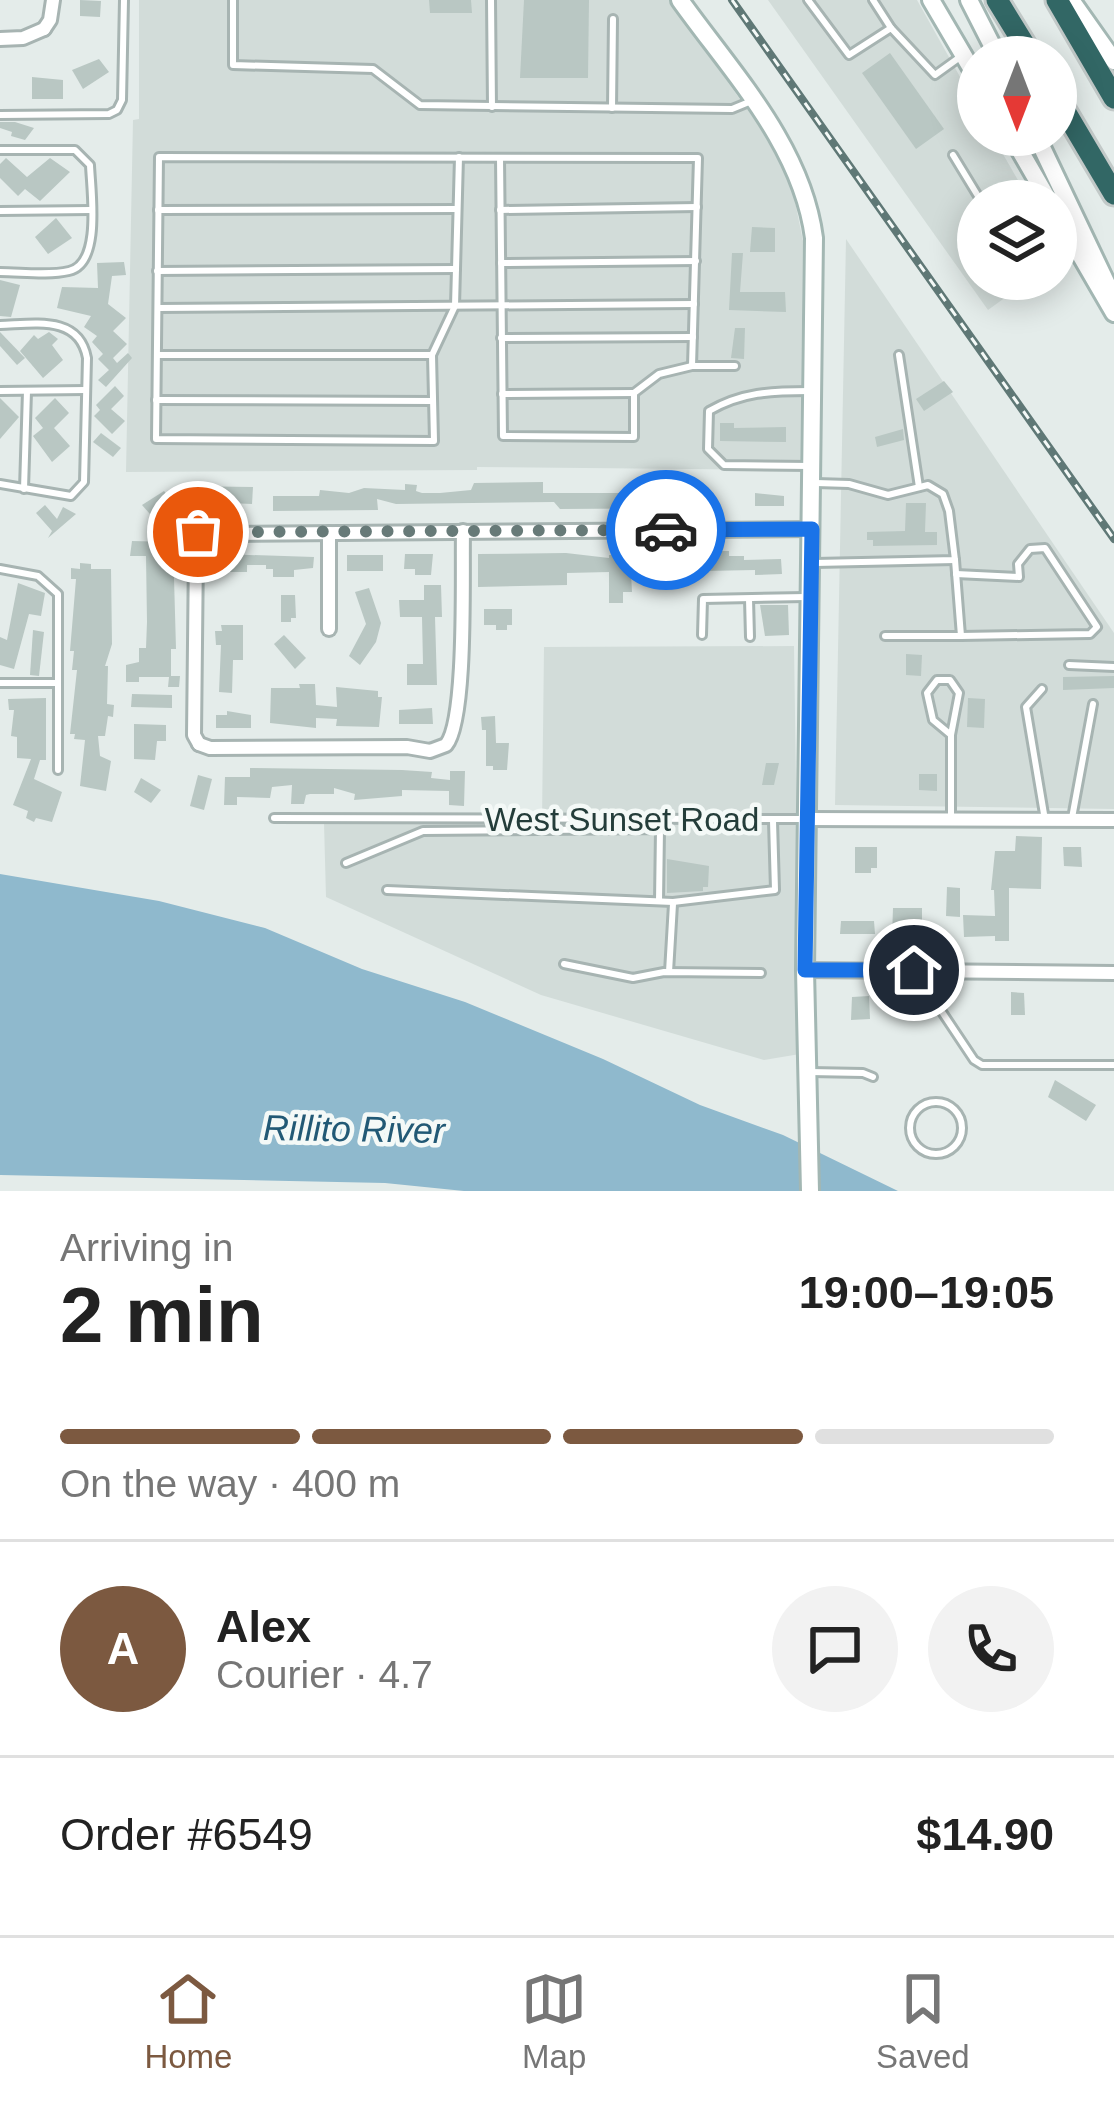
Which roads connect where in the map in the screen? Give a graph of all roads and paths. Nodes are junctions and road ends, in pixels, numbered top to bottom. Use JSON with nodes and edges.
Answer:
{"nodes":[{"id":1,"x":52,"y":0,"type":"edge"},
{"id":2,"x":124,"y":0,"type":"edge"},
{"id":3,"x":233,"y":0,"type":"edge"},
{"id":4,"x":491,"y":0,"type":"edge"},
{"id":5,"x":680,"y":0,"type":"edge"},
{"id":6,"x":808,"y":0,"type":"edge"},
{"id":7,"x":873,"y":0,"type":"edge"},
{"id":8,"x":931,"y":0,"type":"edge"},
{"id":9,"x":969,"y":0,"type":"edge"},
{"id":10,"x":997,"y":0,"type":"edge"},
{"id":11,"x":1057,"y":0,"type":"edge"},
{"id":12,"x":1071,"y":0,"type":"edge"},
{"id":13,"x":613,"y":19,"type":"dead end"},
{"id":14,"x":891,"y":28,"type":"junction"},
{"id":15,"x":44,"y":29,"type":"junction"},
{"id":16,"x":987,"y":36,"type":"edge"},
{"id":17,"x":1019,"y":36,"type":"edge"},
{"id":18,"x":0,"y":39,"type":"edge"},
{"id":19,"x":56,"y":39,"type":"dead end"},
{"id":20,"x":957,"y":45,"type":"edge"},
{"id":21,"x":957,"y":59,"type":"edge"},
{"id":22,"x":1114,"y":61,"type":"edge"},
{"id":23,"x":1114,"y":98,"type":"edge"},
{"id":24,"x":752,"y":100,"type":"junction"},
{"id":25,"x":492,"y":107,"type":"junction"},
{"id":26,"x":612,"y":108,"type":"junction"},
{"id":27,"x":0,"y":115,"type":"edge"},
{"id":28,"x":1077,"y":131,"type":"edge"},
{"id":29,"x":0,"y":150,"type":"edge"},
{"id":30,"x":952,"y":155,"type":"dead end"},
{"id":31,"x":1046,"y":156,"type":"edge"},
{"id":32,"x":459,"y":158,"type":"junction"},
{"id":33,"x":500,"y":158,"type":"junction"},
{"id":34,"x":968,"y":180,"type":"edge"},
{"id":35,"x":1114,"y":194,"type":"edge"},
{"id":36,"x":697,"y":207,"type":"junction"},
{"id":37,"x":458,"y":208,"type":"junction"},
{"id":38,"x":91,"y":210,"type":"junction"},
{"id":39,"x":158,"y":210,"type":"junction"},
{"id":40,"x":500,"y":210,"type":"junction"},
{"id":41,"x":0,"y":211,"type":"edge"},
{"id":42,"x":1077,"y":252,"type":"edge"},
{"id":43,"x":695,"y":261,"type":"junction"},
{"id":44,"x":500,"y":263,"type":"junction"},
{"id":45,"x":456,"y":269,"type":"junction"},
{"id":46,"x":158,"y":271,"type":"junction"},
{"id":47,"x":0,"y":272,"type":"edge"},
{"id":48,"x":1114,"y":299,"type":"edge"},
{"id":49,"x":694,"y":304,"type":"junction"},
{"id":50,"x":455,"y":306,"type":"junction"},
{"id":51,"x":500,"y":306,"type":"junction"},
{"id":52,"x":157,"y":308,"type":"junction"},
{"id":53,"x":1114,"y":313,"type":"edge"},
{"id":54,"x":0,"y":325,"type":"edge"},
{"id":55,"x":693,"y":337,"type":"junction"},
{"id":56,"x":501,"y":338,"type":"junction"},
{"id":57,"x":157,"y":355,"type":"junction"},
{"id":58,"x":432,"y":355,"type":"junction"},
{"id":59,"x":898,"y":355,"type":"dead end"},
{"id":60,"x":692,"y":366,"type":"junction"},
{"id":61,"x":735,"y":366,"type":"dead end"},
{"id":62,"x":86,"y":390,"type":"junction"},
{"id":63,"x":0,"y":391,"type":"edge"},
{"id":64,"x":27,"y":391,"type":"junction"},
{"id":65,"x":813,"y":392,"type":"junction"},
{"id":66,"x":634,"y":393,"type":"junction"},
{"id":67,"x":502,"y":394,"type":"junction"},
{"id":68,"x":156,"y":400,"type":"junction"},
{"id":69,"x":433,"y":401,"type":"junction"},
{"id":70,"x":811,"y":475,"type":"junction"},
{"id":71,"x":0,"y":484,"type":"edge"},
{"id":72,"x":919,"y":487,"type":"junction"},
{"id":73,"x":24,"y":489,"type":"junction"},
{"id":74,"x":812,"y":529,"type":"junction"},
{"id":75,"x":463,"y":531,"type":"junction"},
{"id":76,"x":329,"y":533,"type":"junction"},
{"id":77,"x":955,"y":560,"type":"junction"},
{"id":78,"x":811,"y":563,"type":"junction"},
{"id":79,"x":0,"y":569,"type":"edge"},
{"id":80,"x":956,"y":574,"type":"junction"},
{"id":81,"x":810,"y":597,"type":"junction"},
{"id":82,"x":749,"y":598,"type":"junction"},
{"id":83,"x":329,"y":629,"type":"dead end"},
{"id":84,"x":702,"y":634,"type":"dead end"},
{"id":85,"x":885,"y":636,"type":"dead end"},
{"id":86,"x":961,"y":636,"type":"junction"},
{"id":87,"x":750,"y":637,"type":"dead end"},
{"id":88,"x":1069,"y":665,"type":"dead end"},
{"id":89,"x":1114,"y":667,"type":"edge"},
{"id":90,"x":0,"y":683,"type":"edge"},
{"id":91,"x":58,"y":683,"type":"junction"},
{"id":92,"x":1042,"y":689,"type":"dead end"},
{"id":93,"x":1094,"y":704,"type":"dead end"},
{"id":94,"x":951,"y":735,"type":"junction"},
{"id":95,"x":58,"y":770,"type":"dead end"},
{"id":96,"x":274,"y":818,"type":"dead end"},
{"id":97,"x":807,"y":819,"type":"junction"},
{"id":98,"x":773,"y":820,"type":"junction"},
{"id":99,"x":951,"y":820,"type":"junction"},
{"id":100,"x":1045,"y":820,"type":"junction"},
{"id":101,"x":1071,"y":820,"type":"junction"},
{"id":102,"x":1114,"y":820,"type":"edge"},
{"id":103,"x":346,"y":862,"type":"dead end"},
{"id":104,"x":387,"y":890,"type":"dead end"},
{"id":105,"x":659,"y":902,"type":"junction"},
{"id":106,"x":673,"y":902,"type":"junction"},
{"id":107,"x":564,"y":964,"type":"dead end"},
{"id":108,"x":805,"y":970,"type":"junction"},
{"id":109,"x":914,"y":970,"type":"junction"},
{"id":110,"x":669,"y":972,"type":"junction"},
{"id":111,"x":761,"y":973,"type":"dead end"},
{"id":112,"x":1114,"y":973,"type":"edge"},
{"id":113,"x":1114,"y":1064,"type":"edge"},
{"id":114,"x":806,"y":1072,"type":"junction"},
{"id":115,"x":873,"y":1077,"type":"dead end"},
{"id":116,"x":955,"y":1147,"type":"joint"},
{"id":117,"x":810,"y":1191,"type":"edge"}],
"edges":[{"from":1,"to":15,"type":"street"},
{"from":2,"to":27,"type":"lane"},
{"from":3,"to":25,"type":"lane"},
{"from":4,"to":25,"type":"lane"},
{"from":5,"to":24,"type":"street"},
{"from":6,"to":14,"type":"lane"},
{"from":7,"to":14,"type":"lane"},
{"from":8,"to":20,"type":"street"},
{"from":9,"to":16,"type":"street"},
{"from":10,"to":17,"type":"highway"},
{"from":11,"to":23,"type":"highway"},
{"from":12,"to":22,"type":"street"},
{"from":13,"to":26,"type":"lane"},
{"from":14,"to":21,"type":"lane"},
{"from":15,"to":18,"type":"street"},
{"from":15,"to":19,"type":"street"},
{"from":24,"to":26,"type":"lane"},
{"from":24,"to":65,"type":"street"},
{"from":25,"to":26,"type":"lane"},
{"from":28,"to":35,"type":"highway"},
{"from":29,"to":38,"type":"lane"},
{"from":30,"to":34,"type":"lane"},
{"from":31,"to":48,"type":"street"},
{"from":32,"to":33,"type":"lane"},
{"from":32,"to":37,"type":"lane"},
{"from":32,"to":39,"type":"lane"},
{"from":33,"to":36,"type":"lane"},
{"from":33,"to":40,"type":"lane"},
{"from":36,"to":40,"type":"lane"},
{"from":36,"to":43,"type":"lane"},
{"from":37,"to":39,"type":"lane"},
{"from":37,"to":45,"type":"lane"},
{"from":38,"to":41,"type":"lane"},
{"from":38,"to":47,"type":"lane"},
{"from":39,"to":46,"type":"lane"},
{"from":40,"to":44,"type":"lane"},
{"from":42,"to":53,"type":"street"},
{"from":43,"to":44,"type":"lane"},
{"from":43,"to":49,"type":"lane"},
{"from":44,"to":51,"type":"lane"},
{"from":45,"to":46,"type":"lane"},
{"from":45,"to":50,"type":"lane"},
{"from":46,"to":52,"type":"lane"},
{"from":49,"to":51,"type":"lane"},
{"from":49,"to":55,"type":"lane"},
{"from":50,"to":51,"type":"lane"},
{"from":50,"to":52,"type":"lane"},
{"from":50,"to":58,"type":"lane"},
{"from":51,"to":56,"type":"lane"},
{"from":52,"to":57,"type":"lane"},
{"from":54,"to":62,"type":"lane"},
{"from":55,"to":56,"type":"lane"},
{"from":55,"to":60,"type":"lane"},
{"from":56,"to":67,"type":"lane"},
{"from":57,"to":58,"type":"lane"},
{"from":57,"to":68,"type":"lane"},
{"from":58,"to":69,"type":"lane"},
{"from":59,"to":72,"type":"lane"},
{"from":60,"to":61,"type":"lane"},
{"from":60,"to":66,"type":"lane"},
{"from":62,"to":64,"type":"lane"},
{"from":62,"to":73,"type":"lane"},
{"from":63,"to":64,"type":"lane"},
{"from":64,"to":73,"type":"lane"},
{"from":65,"to":70,"type":"street"},
{"from":65,"to":70,"type":"lane"},
{"from":66,"to":67,"type":"lane"},
{"from":66,"to":67,"type":"lane"},
{"from":68,"to":69,"type":"lane"},
{"from":68,"to":69,"type":"lane"},
{"from":70,"to":72,"type":"lane"},
{"from":70,"to":74,"type":"street"},
{"from":71,"to":73,"type":"lane"},
{"from":72,"to":77,"type":"lane"},
{"from":74,"to":75,"type":"street"},
{"from":74,"to":78,"type":"street"},
{"from":75,"to":76,"type":"street"},
{"from":75,"to":76,"type":"street"},
{"from":76,"to":83,"type":"street"},
{"from":77,"to":78,"type":"lane"},
{"from":77,"to":80,"type":"lane"},
{"from":78,"to":81,"type":"street"},
{"from":79,"to":91,"type":"lane"},
{"from":80,"to":86,"type":"lane"},
{"from":80,"to":86,"type":"lane"},
{"from":81,"to":82,"type":"lane"},
{"from":81,"to":97,"type":"street"},
{"from":82,"to":84,"type":"lane"},
{"from":82,"to":87,"type":"lane"},
{"from":85,"to":86,"type":"lane"},
{"from":88,"to":89,"type":"lane"},
{"from":90,"to":91,"type":"lane"},
{"from":91,"to":95,"type":"lane"},
{"from":92,"to":100,"type":"lane"},
{"from":93,"to":101,"type":"lane"},
{"from":94,"to":94,"type":"lane"},
{"from":94,"to":99,"type":"lane"},
{"from":96,"to":98,"type":"lane","name":"West Sunset Road"},
{"from":97,"to":98,"type":"lane","name":"West Sunset Road"},
{"from":97,"to":99,"type":"street","name":"West Sunset Road"},
{"from":97,"to":108,"type":"street"},
{"from":98,"to":106,"type":"lane"},
{"from":99,"to":100,"type":"street","name":"West Sunset Road"},
{"from":100,"to":101,"type":"street","name":"West Sunset Road"},
{"from":101,"to":102,"type":"street","name":"West Sunset Road"},
{"from":103,"to":105,"type":"lane"},
{"from":104,"to":105,"type":"lane"},
{"from":105,"to":106,"type":"lane"},
{"from":106,"to":110,"type":"lane"},
{"from":107,"to":110,"type":"lane"},
{"from":108,"to":109,"type":"street"},
{"from":108,"to":114,"type":"street"},
{"from":109,"to":112,"type":"street"},
{"from":109,"to":113,"type":"lane"},
{"from":110,"to":111,"type":"lane"},
{"from":114,"to":115,"type":"lane"},
{"from":114,"to":117,"type":"street"},
{"from":116,"to":116,"type":"lane"}]}
